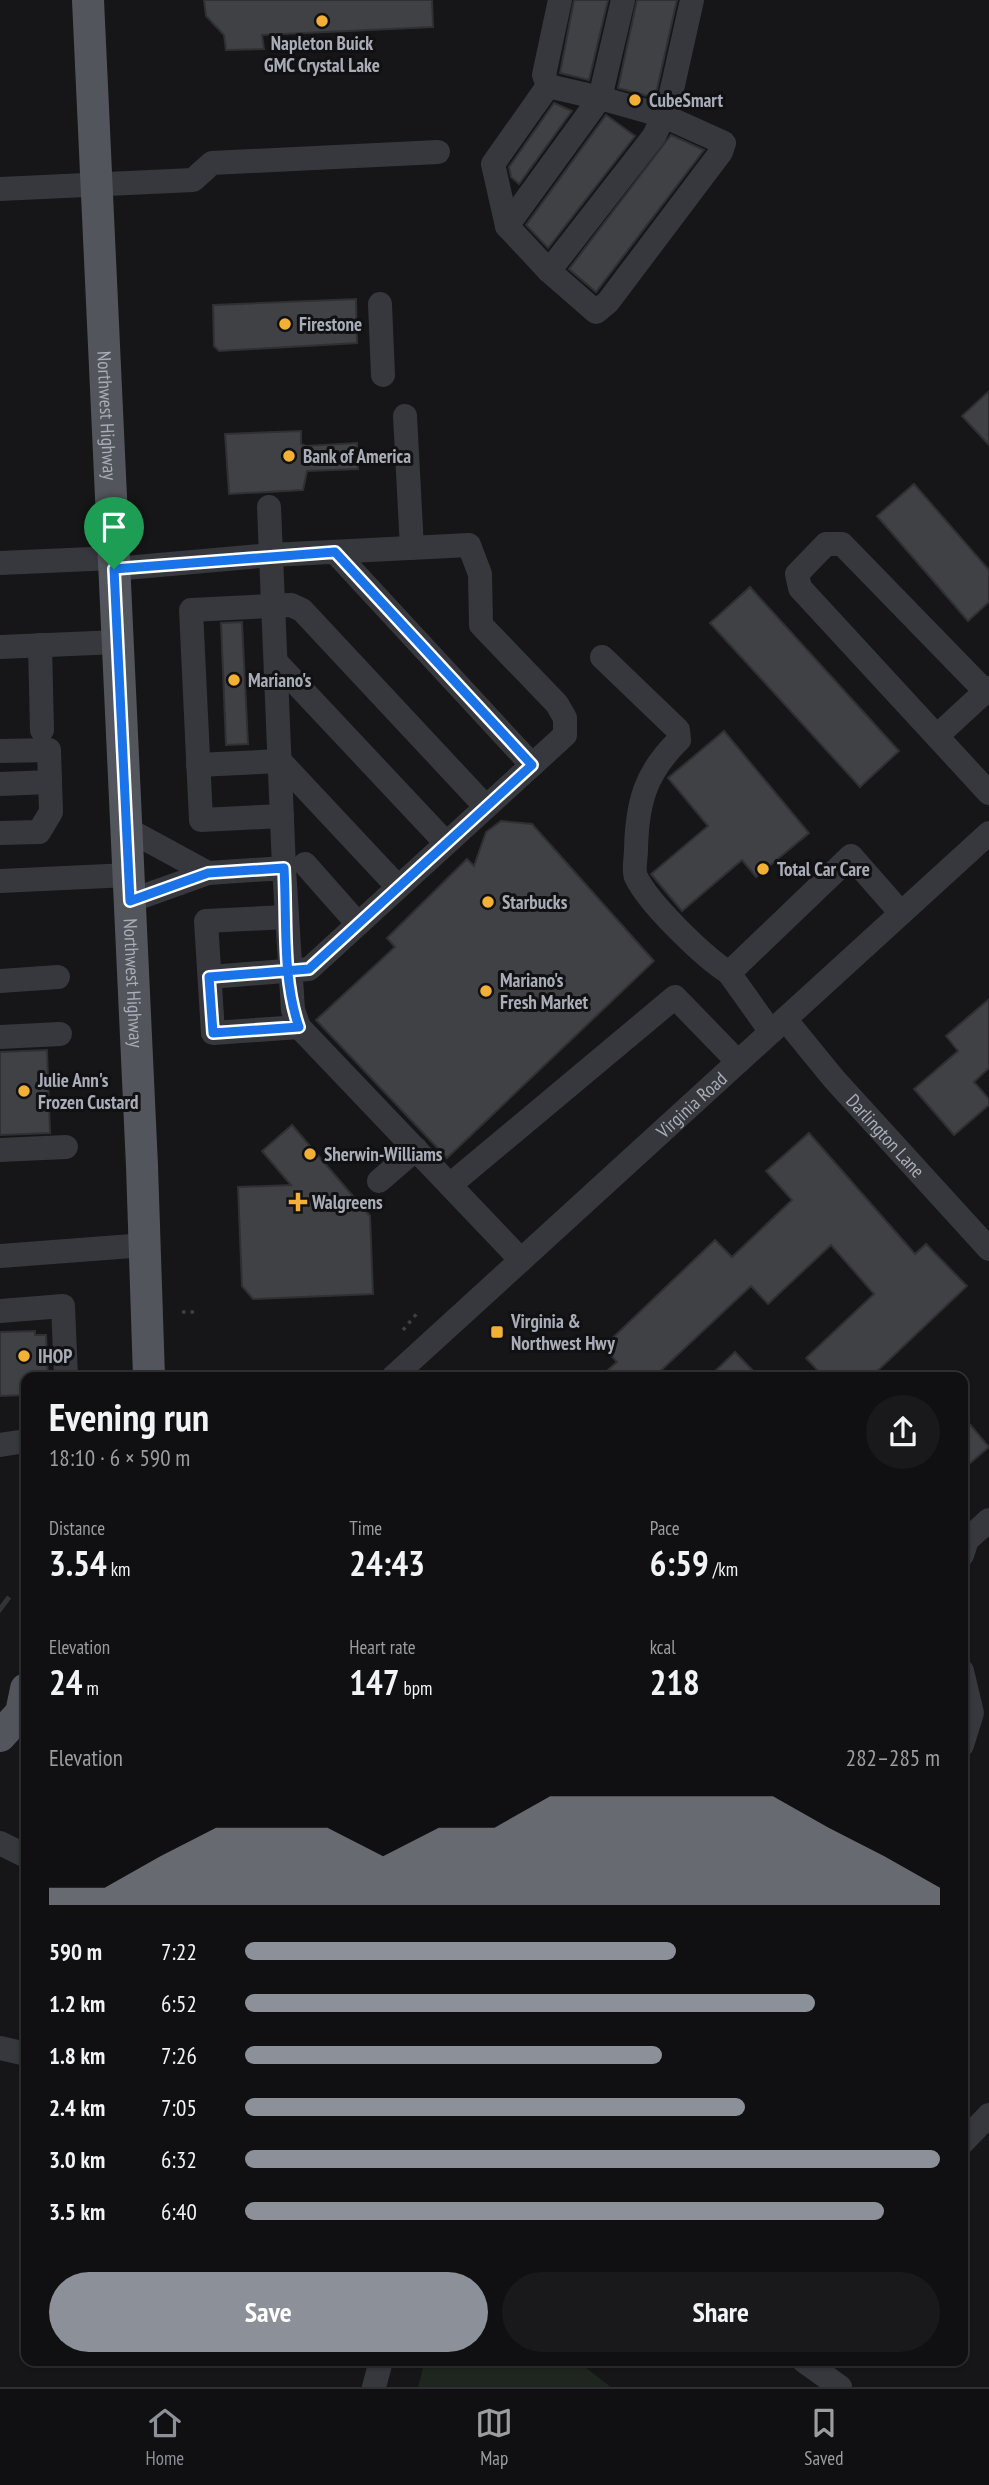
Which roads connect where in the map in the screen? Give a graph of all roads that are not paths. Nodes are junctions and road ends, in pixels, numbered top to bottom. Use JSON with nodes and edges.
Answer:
{"nodes":[{"id":1,"x":88,"y":0,"type":"edge"},
{"id":2,"x":560,"y":0,"type":"edge"},
{"id":3,"x":623,"y":0,"type":"edge"},
{"id":4,"x":692,"y":0,"type":"edge"},
{"id":5,"x":548,"y":86,"type":"junction"},
{"id":6,"x":600,"y":98,"type":"junction"},
{"id":7,"x":664,"y":116,"type":"junction"},
{"id":8,"x":438,"y":152,"type":"dead end"},
{"id":9,"x":96,"y":183,"type":"junction"},
{"id":10,"x":0,"y":189,"type":"edge"},
{"id":11,"x":507,"y":226,"type":"junction"},
{"id":12,"x":550,"y":271,"type":"junction"},
{"id":13,"x":380,"y":304,"type":"dead end"},
{"id":14,"x":383,"y":375,"type":"dead end"},
{"id":15,"x":405,"y":416,"type":"dead end"},
{"id":16,"x":269,"y":507,"type":"dead end"},
{"id":17,"x":412,"y":548,"type":"junction"},
{"id":18,"x":335,"y":552,"type":"junction"},
{"id":19,"x":271,"y":555,"type":"junction"},
{"id":20,"x":0,"y":563,"type":"edge"},
{"id":21,"x":114,"y":564,"type":"junction"},
{"id":22,"x":273,"y":606,"type":"junction"},
{"id":23,"x":118,"y":642,"type":"junction"},
{"id":24,"x":40,"y":645,"type":"junction"},
{"id":25,"x":0,"y":647,"type":"edge"},
{"id":26,"x":602,"y":657,"type":"dead end"},
{"id":27,"x":276,"y":662,"type":"junction"},
{"id":28,"x":987,"y":690,"type":"edge"},
{"id":29,"x":42,"y":730,"type":"dead end"},
{"id":30,"x":937,"y":736,"type":"junction"},
{"id":31,"x":0,"y":751,"type":"edge"},
{"id":32,"x":280,"y":761,"type":"junction"},
{"id":33,"x":198,"y":765,"type":"junction"},
{"id":34,"x":532,"y":765,"type":"junction"},
{"id":35,"x":50,"y":782,"type":"junction"},
{"id":36,"x":0,"y":784,"type":"edge"},
{"id":37,"x":989,"y":793,"type":"edge"},
{"id":38,"x":486,"y":807,"type":"junction"},
{"id":39,"x":282,"y":816,"type":"junction"},
{"id":40,"x":127,"y":829,"type":"junction"},
{"id":41,"x":989,"y":832,"type":"edge"},
{"id":42,"x":0,"y":834,"type":"edge"},
{"id":43,"x":446,"y":843,"type":"junction"},
{"id":44,"x":295,"y":866,"type":"junction"},
{"id":45,"x":208,"y":873,"type":"junction"},
{"id":46,"x":0,"y":881,"type":"edge"},
{"id":47,"x":398,"y":887,"type":"junction"},
{"id":48,"x":129,"y":888,"type":"junction"},
{"id":49,"x":901,"y":913,"type":"junction"},
{"id":50,"x":287,"y":917,"type":"junction"},
{"id":51,"x":358,"y":924,"type":"junction"},
{"id":52,"x":289,"y":972,"type":"junction"},
{"id":53,"x":729,"y":973,"type":"junction"},
{"id":54,"x":58,"y":977,"type":"dead end"},
{"id":55,"x":209,"y":977,"type":"junction"},
{"id":56,"x":0,"y":981,"type":"edge"},
{"id":57,"x":778,"y":1025,"type":"junction"},
{"id":58,"x":299,"y":1027,"type":"junction"},
{"id":59,"x":60,"y":1034,"type":"dead end"},
{"id":60,"x":0,"y":1037,"type":"edge"},
{"id":61,"x":738,"y":1062,"type":"junction"},
{"id":62,"x":66,"y":1147,"type":"dead end"},
{"id":63,"x":416,"y":1149,"type":"junction"},
{"id":64,"x":0,"y":1150,"type":"edge"},
{"id":65,"x":379,"y":1181,"type":"dead end"},
{"id":66,"x":450,"y":1185,"type":"junction"},
{"id":67,"x":145,"y":1245,"type":"junction"},
{"id":68,"x":989,"y":1249,"type":"edge"},
{"id":69,"x":0,"y":1256,"type":"edge"},
{"id":70,"x":521,"y":1260,"type":"junction"},
{"id":71,"x":0,"y":1311,"type":"edge"},
{"id":72,"x":66,"y":1372,"type":"edge"},
{"id":73,"x":149,"y":1372,"type":"edge"},
{"id":74,"x":398,"y":1372,"type":"edge"},
{"id":75,"x":21,"y":1442,"type":"edge"},
{"id":76,"x":0,"y":1445,"type":"edge"},
{"id":77,"x":989,"y":1520,"type":"edge"},
{"id":78,"x":968,"y":1539,"type":"edge"},
{"id":79,"x":968,"y":1685,"type":"edge"},
{"id":80,"x":981,"y":1715,"type":"edge"},
{"id":81,"x":968,"y":1736,"type":"edge"},
{"id":82,"x":0,"y":1843,"type":"edge"},
{"id":83,"x":21,"y":1854,"type":"edge"},
{"id":84,"x":0,"y":2049,"type":"edge"},
{"id":85,"x":21,"y":2053,"type":"edge"},
{"id":86,"x":989,"y":2115,"type":"edge"},
{"id":87,"x":968,"y":2137,"type":"edge"},
{"id":88,"x":380,"y":2366,"type":"edge"},
{"id":89,"x":811,"y":2366,"type":"edge"},
{"id":90,"x":374,"y":2387,"type":"edge"},
{"id":91,"x":840,"y":2387,"type":"edge"}],
"edges":[{"from":1,"to":9,"type":"main road","name":"Northwest Highway"},
{"from":2,"to":5,"type":"street"},
{"from":3,"to":6,"type":"street"},
{"from":4,"to":7,"type":"street"},
{"from":5,"to":6,"type":"street"},
{"from":5,"to":11,"type":"street"},
{"from":6,"to":7,"type":"street"},
{"from":6,"to":11,"type":"street"},
{"from":7,"to":12,"type":"street"},
{"from":7,"to":12,"type":"street"},
{"from":8,"to":9,"type":"street"},
{"from":9,"to":10,"type":"street"},
{"from":9,"to":21,"type":"main road","name":"Northwest Highway"},
{"from":11,"to":12,"type":"street"},
{"from":13,"to":14,"type":"street"},
{"from":15,"to":17,"type":"street"},
{"from":16,"to":19,"type":"street"},
{"from":17,"to":18,"type":"street"},
{"from":17,"to":34,"type":"street"},
{"from":18,"to":19,"type":"street"},
{"from":18,"to":34,"type":"street"},
{"from":19,"to":21,"type":"street"},
{"from":19,"to":22,"type":"street"},
{"from":20,"to":21,"type":"street"},
{"from":21,"to":23,"type":"main road","name":"Northwest Highway"},
{"from":22,"to":27,"type":"street"},
{"from":22,"to":33,"type":"street"},
{"from":22,"to":38,"type":"street"},
{"from":23,"to":24,"type":"street"},
{"from":23,"to":40,"type":"main road","name":"Northwest Highway"},
{"from":24,"to":25,"type":"street"},
{"from":24,"to":29,"type":"street"},
{"from":26,"to":53,"type":"street","name":"Darlington Lane"},
{"from":27,"to":32,"type":"street"},
{"from":27,"to":43,"type":"street"},
{"from":28,"to":30,"type":"street"},
{"from":28,"to":30,"type":"street"},
{"from":30,"to":37,"type":"street"},
{"from":31,"to":35,"type":"street"},
{"from":32,"to":33,"type":"street"},
{"from":32,"to":39,"type":"street"},
{"from":32,"to":47,"type":"street"},
{"from":33,"to":39,"type":"street"},
{"from":34,"to":38,"type":"street"},
{"from":35,"to":36,"type":"street"},
{"from":35,"to":42,"type":"street"},
{"from":38,"to":43,"type":"street"},
{"from":39,"to":44,"type":"street"},
{"from":40,"to":45,"type":"street"},
{"from":40,"to":48,"type":"main road","name":"Northwest Highway"},
{"from":41,"to":49,"type":"street","name":"Virginia Road"},
{"from":43,"to":47,"type":"street"},
{"from":44,"to":45,"type":"street"},
{"from":44,"to":50,"type":"street"},
{"from":44,"to":51,"type":"street"},
{"from":45,"to":48,"type":"street"},
{"from":46,"to":48,"type":"street"},
{"from":47,"to":51,"type":"street"},
{"from":48,"to":67,"type":"main road","name":"Northwest Highway"},
{"from":49,"to":53,"type":"street"},
{"from":49,"to":57,"type":"street","name":"Virginia Road"},
{"from":50,"to":52,"type":"street"},
{"from":50,"to":55,"type":"street"},
{"from":51,"to":52,"type":"street"},
{"from":52,"to":55,"type":"street"},
{"from":52,"to":58,"type":"street"},
{"from":53,"to":57,"type":"street","name":"Darlington Lane"},
{"from":54,"to":56,"type":"street"},
{"from":55,"to":58,"type":"street"},
{"from":57,"to":61,"type":"street","name":"Virginia Road"},
{"from":57,"to":68,"type":"street","name":"Darlington Lane"},
{"from":58,"to":63,"type":"street"},
{"from":59,"to":60,"type":"street"},
{"from":61,"to":66,"type":"street"},
{"from":61,"to":70,"type":"street","name":"Virginia Road"},
{"from":62,"to":64,"type":"street"},
{"from":63,"to":65,"type":"street"},
{"from":63,"to":66,"type":"street"},
{"from":66,"to":70,"type":"street"},
{"from":67,"to":69,"type":"street"},
{"from":67,"to":73,"type":"main road","name":"Northwest Highway"},
{"from":70,"to":74,"type":"street","name":"Virginia Road"},
{"from":71,"to":72,"type":"street"},
{"from":75,"to":76,"type":"street"},
{"from":77,"to":78,"type":"street"},
{"from":79,"to":80,"type":"street"},
{"from":80,"to":81,"type":"street"},
{"from":82,"to":83,"type":"street"},
{"from":84,"to":85,"type":"street"},
{"from":86,"to":87,"type":"street"},
{"from":88,"to":90,"type":"street"},
{"from":89,"to":91,"type":"street"}]}
